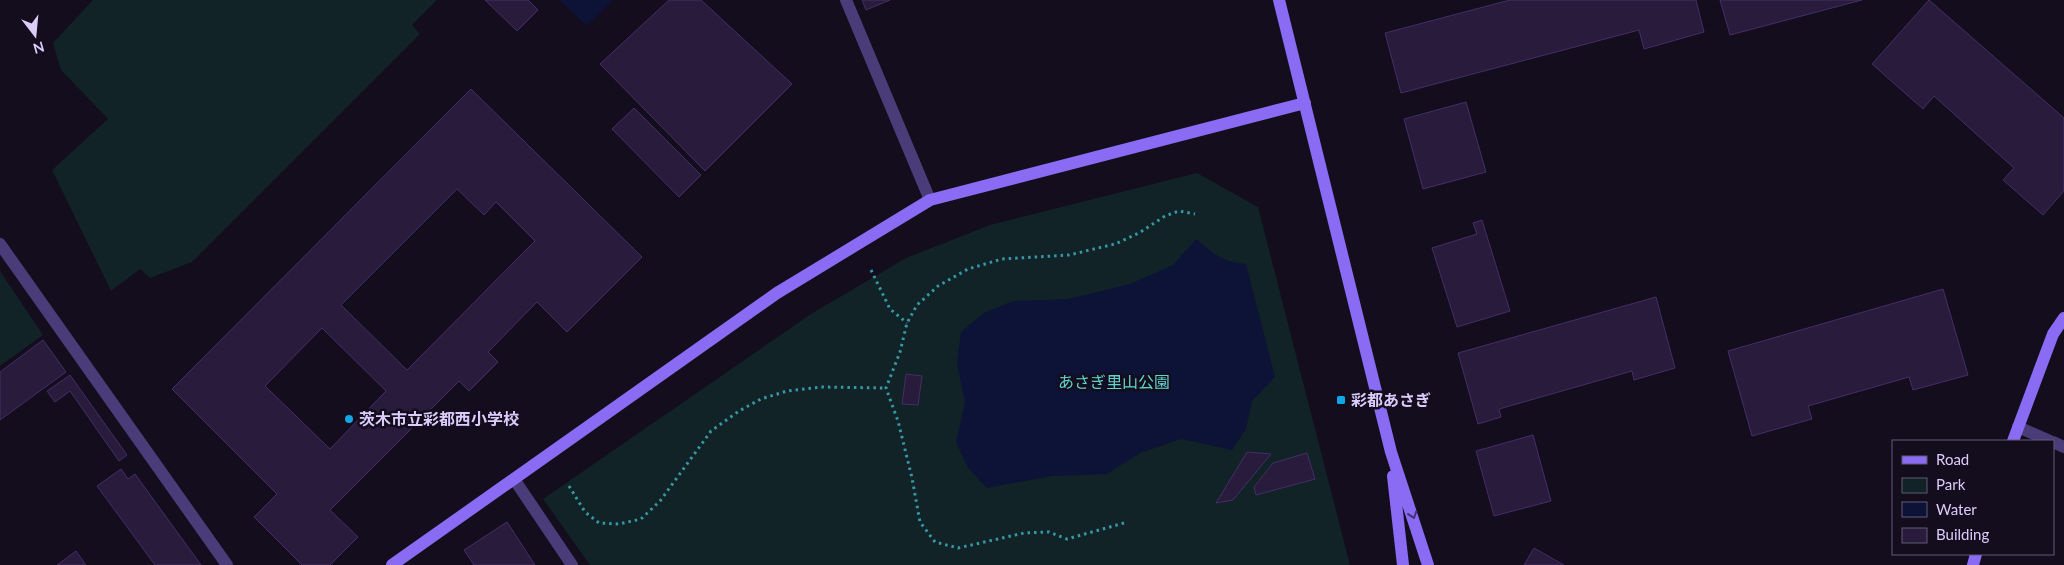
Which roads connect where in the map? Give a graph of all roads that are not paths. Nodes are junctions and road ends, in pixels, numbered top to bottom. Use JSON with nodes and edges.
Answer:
{"nodes":[{"id":1,"x":846,"y":0,"type":"edge"},
{"id":2,"x":1279,"y":0,"type":"edge"},
{"id":3,"x":1305,"y":103,"type":"junction"},
{"id":4,"x":930,"y":200,"type":"junction"},
{"id":5,"x":0,"y":244,"type":"edge"},
{"id":6,"x":2064,"y":318,"type":"edge"},
{"id":7,"x":2018,"y":427,"type":"junction"},
{"id":8,"x":2013,"y":440,"type":"edge"},
{"id":9,"x":2047,"y":440,"type":"edge"},
{"id":10,"x":1391,"y":452,"type":"junction"},
{"id":11,"x":514,"y":480,"type":"junction"},
{"id":12,"x":227,"y":565,"type":"edge"},
{"id":13,"x":392,"y":565,"type":"edge"},
{"id":14,"x":572,"y":565,"type":"edge"},
{"id":15,"x":1403,"y":565,"type":"edge"},
{"id":16,"x":1428,"y":565,"type":"edge"}],
"edges":[{"from":1,"to":4,"type":"street"},
{"from":2,"to":3,"type":"street"},
{"from":3,"to":4,"type":"street"},
{"from":3,"to":10,"type":"street"},
{"from":4,"to":11,"type":"street"},
{"from":5,"to":12,"type":"street"},
{"from":6,"to":7,"type":"street"},
{"from":7,"to":8,"type":"street"},
{"from":7,"to":9,"type":"street"},
{"from":10,"to":15,"type":"street"},
{"from":10,"to":16,"type":"street","one_way":true},
{"from":11,"to":13,"type":"street"},
{"from":11,"to":14,"type":"street"}]}
